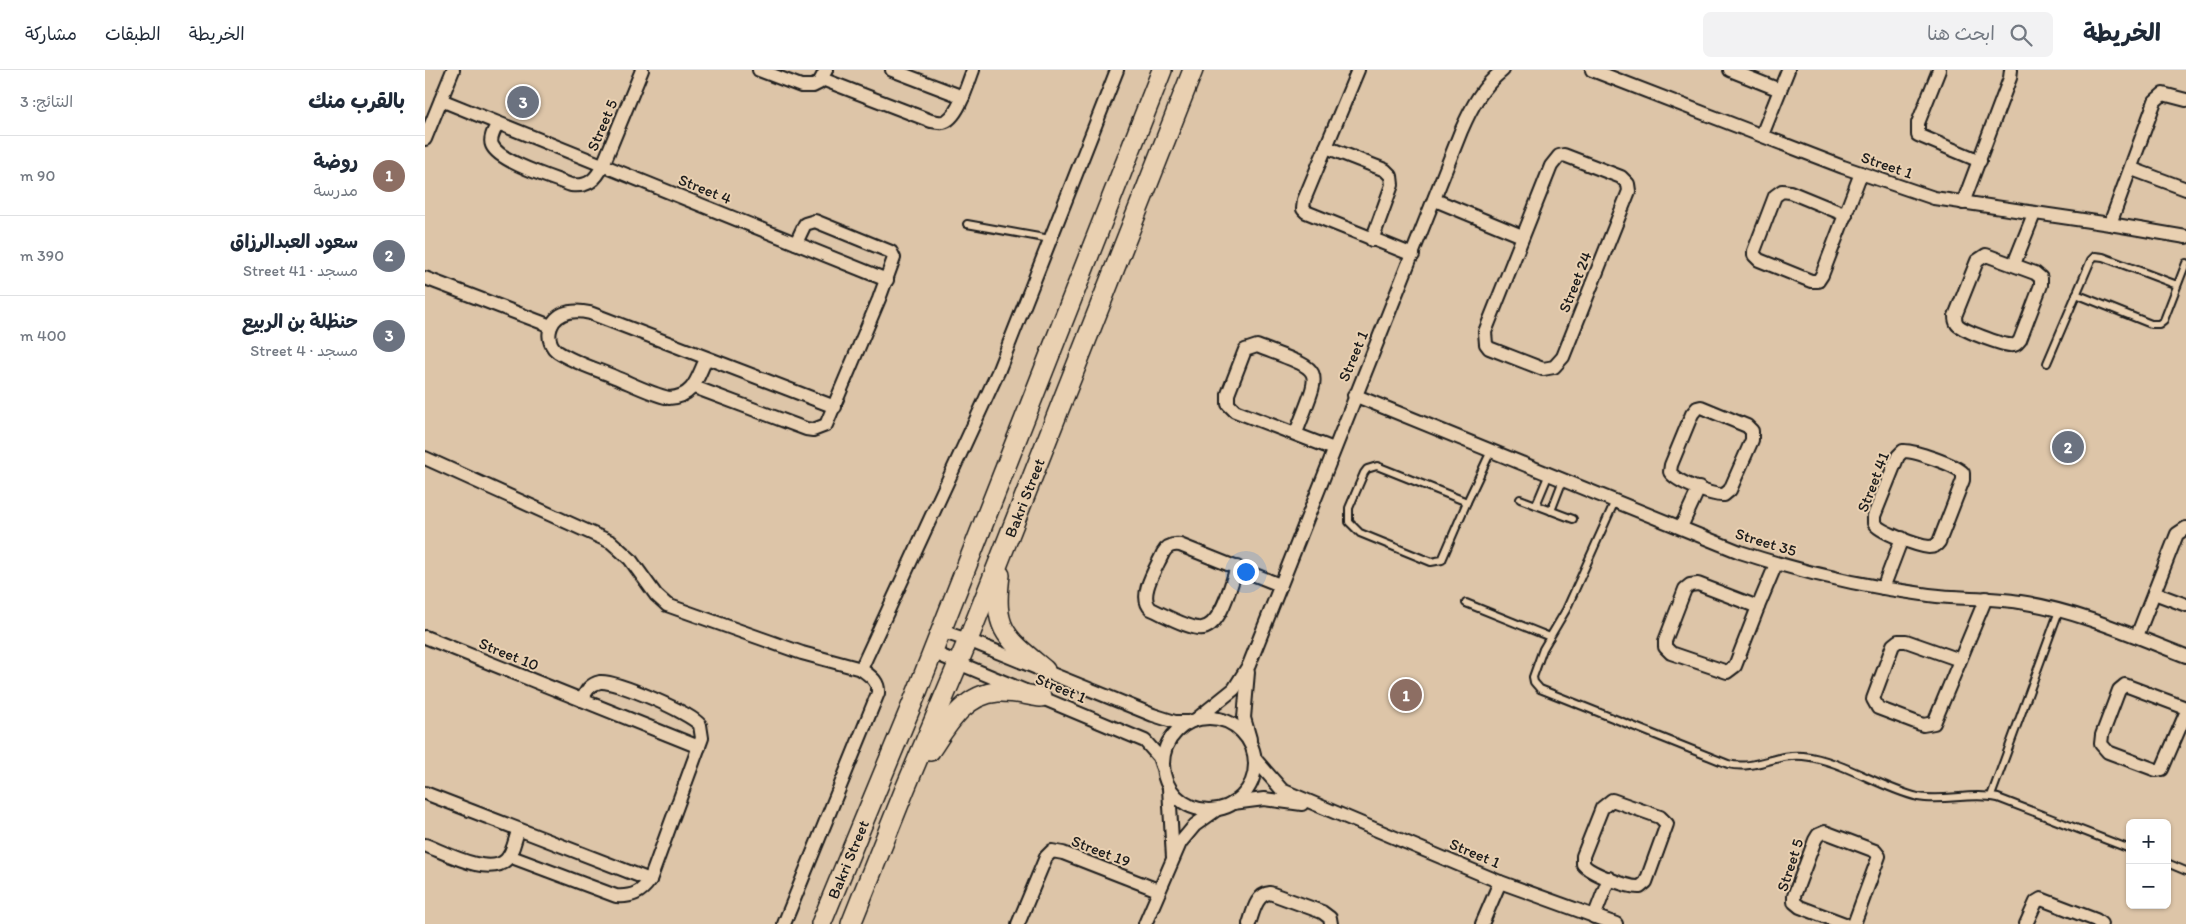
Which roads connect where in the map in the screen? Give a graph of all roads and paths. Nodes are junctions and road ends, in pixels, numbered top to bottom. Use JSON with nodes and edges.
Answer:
{"nodes":[{"id":1,"x":453,"y":70,"type":"edge"},
{"id":2,"x":643,"y":70,"type":"edge"},
{"id":3,"x":759,"y":70,"type":"edge"},
{"id":4,"x":892,"y":70,"type":"edge"},
{"id":5,"x":973,"y":70,"type":"edge"},
{"id":6,"x":1117,"y":70,"type":"edge"},
{"id":7,"x":1162,"y":70,"type":"edge"},
{"id":8,"x":1193,"y":70,"type":"edge"},
{"id":9,"x":1358,"y":70,"type":"edge"},
{"id":10,"x":1503,"y":70,"type":"edge"},
{"id":11,"x":1592,"y":70,"type":"edge"},
{"id":12,"x":1730,"y":70,"type":"edge"},
{"id":13,"x":1788,"y":70,"type":"edge"},
{"id":14,"x":1939,"y":70,"type":"edge"},
{"id":15,"x":2011,"y":70,"type":"edge"},
{"id":16,"x":824,"y":75,"type":"edge"},
{"id":17,"x":1780,"y":90,"type":"junction"},
{"id":18,"x":963,"y":97,"type":"junction"},
{"id":19,"x":441,"y":100,"type":"junction"},
{"id":20,"x":2186,"y":100,"type":"edge"},
{"id":21,"x":497,"y":123,"type":"junction"},
{"id":22,"x":1762,"y":135,"type":"junction"},
{"id":23,"x":425,"y":139,"type":"edge"},
{"id":24,"x":1326,"y":147,"type":"junction"},
{"id":25,"x":1980,"y":160,"type":"junction"},
{"id":26,"x":603,"y":165,"type":"junction"},
{"id":27,"x":2131,"y":169,"type":"junction"},
{"id":28,"x":1861,"y":173,"type":"junction"},
{"id":29,"x":2186,"y":189,"type":"edge"},
{"id":30,"x":1435,"y":200,"type":"junction"},
{"id":31,"x":1963,"y":203,"type":"junction"},
{"id":32,"x":2034,"y":214,"type":"junction"},
{"id":33,"x":1846,"y":215,"type":"junction"},
{"id":34,"x":967,"y":224,"type":"dead end"},
{"id":35,"x":2111,"y":224,"type":"junction"},
{"id":36,"x":1522,"y":236,"type":"junction"},
{"id":37,"x":2186,"y":237,"type":"edge"},
{"id":38,"x":1051,"y":239,"type":"junction"},
{"id":39,"x":1371,"y":240,"type":"junction"},
{"id":40,"x":796,"y":243,"type":"junction"},
{"id":41,"x":1413,"y":255,"type":"junction"},
{"id":42,"x":2186,"y":263,"type":"edge"},
{"id":43,"x":2014,"y":264,"type":"junction"},
{"id":44,"x":425,"y":278,"type":"edge"},
{"id":45,"x":887,"y":280,"type":"junction"},
{"id":46,"x":2177,"y":285,"type":"junction"},
{"id":47,"x":2076,"y":294,"type":"junction"},
{"id":48,"x":551,"y":326,"type":"junction"},
{"id":49,"x":706,"y":359,"type":"junction"},
{"id":50,"x":2047,"y":363,"type":"dead end"},
{"id":51,"x":694,"y":386,"type":"junction"},
{"id":52,"x":1355,"y":395,"type":"junction"},
{"id":53,"x":835,"y":408,"type":"junction"},
{"id":54,"x":1296,"y":433,"type":"junction"},
{"id":55,"x":1334,"y":449,"type":"junction"},
{"id":56,"x":1491,"y":451,"type":"junction"},
{"id":57,"x":425,"y":458,"type":"edge"},
{"id":58,"x":1549,"y":474,"type":"junction"},
{"id":59,"x":1563,"y":480,"type":"junction"},
{"id":60,"x":1699,"y":488,"type":"junction"},
{"id":61,"x":1520,"y":499,"type":"dead end"},
{"id":62,"x":1615,"y":501,"type":"junction"},
{"id":63,"x":1467,"y":502,"type":"junction"},
{"id":64,"x":1537,"y":505,"type":"junction"},
{"id":65,"x":1551,"y":511,"type":"junction"},
{"id":66,"x":1573,"y":519,"type":"dead end"},
{"id":67,"x":1681,"y":527,"type":"junction"},
{"id":68,"x":2186,"y":528,"type":"edge"},
{"id":69,"x":1902,"y":538,"type":"junction"},
{"id":70,"x":1003,"y":552,"type":"junction"},
{"id":71,"x":1776,"y":564,"type":"junction"},
{"id":72,"x":1237,"y":567,"type":"junction"},
{"id":73,"x":1280,"y":585,"type":"junction"},
{"id":74,"x":1883,"y":588,"type":"junction"},
{"id":75,"x":2154,"y":593,"type":"junction"},
{"id":76,"x":1986,"y":598,"type":"junction"},
{"id":77,"x":1466,"y":603,"type":"dead end"},
{"id":78,"x":2186,"y":605,"type":"edge"},
{"id":79,"x":1758,"y":607,"type":"junction"},
{"id":80,"x":2059,"y":611,"type":"junction"},
{"id":81,"x":940,"y":631,"type":"junction"},
{"id":82,"x":2137,"y":636,"type":"junction"},
{"id":83,"x":425,"y":637,"type":"edge"},
{"id":84,"x":1550,"y":637,"type":"junction"},
{"id":85,"x":968,"y":640,"type":"junction"},
{"id":86,"x":932,"y":652,"type":"junction"},
{"id":87,"x":2186,"y":656,"type":"edge"},
{"id":88,"x":1959,"y":660,"type":"junction"},
{"id":89,"x":959,"y":662,"type":"junction"},
{"id":90,"x":1249,"y":665,"type":"junction"},
{"id":91,"x":861,"y":669,"type":"junction"},
{"id":92,"x":1045,"y":670,"type":"junction"},
{"id":93,"x":1041,"y":697,"type":"junction"},
{"id":94,"x":582,"y":700,"type":"junction"},
{"id":95,"x":2186,"y":708,"type":"edge"},
{"id":96,"x":2186,"y":712,"type":"edge"},
{"id":97,"x":1194,"y":720,"type":"junction"},
{"id":98,"x":1251,"y":744,"type":"junction"},
{"id":99,"x":699,"y":747,"type":"junction"},
{"id":100,"x":1255,"y":759,"type":"junction"},
{"id":101,"x":1163,"y":771,"type":"junction"},
{"id":102,"x":1169,"y":788,"type":"junction"},
{"id":103,"x":905,"y":789,"type":"junction"},
{"id":104,"x":425,"y":793,"type":"edge"},
{"id":105,"x":1991,"y":796,"type":"junction"},
{"id":106,"x":1233,"y":803,"type":"junction"},
{"id":107,"x":1323,"y":808,"type":"junction"},
{"id":108,"x":1216,"y":810,"type":"junction"},
{"id":109,"x":518,"y":830,"type":"junction"},
{"id":110,"x":425,"y":845,"type":"edge"},
{"id":111,"x":2126,"y":847,"type":"edge"},
{"id":112,"x":509,"y":856,"type":"junction"},
{"id":113,"x":1173,"y":861,"type":"junction"},
{"id":114,"x":2169,"y":864,"type":"edge"},
{"id":115,"x":2186,"y":871,"type":"edge"},
{"id":116,"x":1609,"y":878,"type":"junction"},
{"id":117,"x":650,"y":880,"type":"junction"},
{"id":118,"x":1500,"y":882,"type":"junction"},
{"id":119,"x":1158,"y":890,"type":"junction"},
{"id":120,"x":1594,"y":917,"type":"junction"},
{"id":121,"x":784,"y":924,"type":"edge"},
{"id":122,"x":821,"y":924,"type":"edge"},
{"id":123,"x":851,"y":924,"type":"edge"},
{"id":124,"x":1018,"y":924,"type":"edge"},
{"id":125,"x":1145,"y":924,"type":"edge"},
{"id":126,"x":1249,"y":924,"type":"edge"},
{"id":127,"x":1331,"y":924,"type":"edge"},
{"id":128,"x":1482,"y":924,"type":"edge"},
{"id":129,"x":1616,"y":924,"type":"edge"},
{"id":130,"x":1845,"y":924,"type":"edge"},
{"id":131,"x":1854,"y":924,"type":"edge"},
{"id":132,"x":2026,"y":924,"type":"edge"},
{"id":133,"x":2101,"y":924,"type":"edge"}],
"edges":[{"from":1,"to":19,"type":"street"},
{"from":2,"to":26,"type":"street","name":"Street 5"},
{"from":3,"to":16,"type":"street"},
{"from":4,"to":18,"type":"street"},
{"from":5,"to":18,"type":"street"},
{"from":6,"to":38,"type":"street"},
{"from":7,"to":81,"type":"main road","name":"Bakri Street"},
{"from":8,"to":70,"type":"main road","name":"Bakri Street"},
{"from":9,"to":24,"type":"street"},
{"from":10,"to":30,"type":"street","name":"Street 1"},
{"from":11,"to":22,"type":"street","name":"Street 1"},
{"from":12,"to":17,"type":"street"},
{"from":13,"to":17,"type":"street"},
{"from":14,"to":25,"type":"street"},
{"from":15,"to":25,"type":"street"},
{"from":16,"to":18,"type":"street"},
{"from":17,"to":22,"type":"street"},
{"from":19,"to":21,"type":"street","name":"Street 4"},
{"from":19,"to":23,"type":"street"},
{"from":20,"to":27,"type":"street"},
{"from":21,"to":26,"type":"street","name":"Street 4"},
{"from":21,"to":26,"type":"street"},
{"from":22,"to":28,"type":"street","name":"Street 1"},
{"from":24,"to":39,"type":"street"},
{"from":24,"to":39,"type":"street"},
{"from":25,"to":31,"type":"street"},
{"from":26,"to":40,"type":"street","name":"Street 4"},
{"from":27,"to":29,"type":"street"},
{"from":27,"to":35,"type":"street"},
{"from":28,"to":31,"type":"street","name":"Street 1"},
{"from":28,"to":33,"type":"street"},
{"from":30,"to":36,"type":"street"},
{"from":30,"to":41,"type":"street","name":"Street 1"},
{"from":31,"to":32,"type":"street","name":"Street 1"},
{"from":32,"to":35,"type":"street","name":"Street 1"},
{"from":32,"to":43,"type":"street"},
{"from":33,"to":33,"type":"street"},
{"from":34,"to":38,"type":"lane"},
{"from":35,"to":37,"type":"street","name":"Street 1"},
{"from":36,"to":36,"type":"street","name":"Street 24"},
{"from":38,"to":91,"type":"street"},
{"from":39,"to":41,"type":"street"},
{"from":40,"to":45,"type":"street","name":"Street 4"},
{"from":40,"to":45,"type":"street"},
{"from":41,"to":52,"type":"street","name":"Street 1"},
{"from":42,"to":46,"type":"lane"},
{"from":43,"to":43,"type":"street"},
{"from":44,"to":48,"type":"street"},
{"from":45,"to":53,"type":"street"},
{"from":46,"to":47,"type":"lane"},
{"from":46,"to":47,"type":"lane"},
{"from":47,"to":50,"type":"lane"},
{"from":48,"to":49,"type":"street"},
{"from":48,"to":51,"type":"street"},
{"from":49,"to":51,"type":"street"},
{"from":49,"to":53,"type":"street"},
{"from":51,"to":53,"type":"street"},
{"from":52,"to":55,"type":"street","name":"Street 1"},
{"from":52,"to":56,"type":"street","name":"Street 35"},
{"from":54,"to":54,"type":"street"},
{"from":54,"to":55,"type":"street"},
{"from":55,"to":73,"type":"street","name":"Street 1"},
{"from":56,"to":58,"type":"street","name":"Street 35"},
{"from":56,"to":63,"type":"lane"},
{"from":57,"to":91,"type":"street"},
{"from":58,"to":59,"type":"street","name":"Street 35"},
{"from":58,"to":64,"type":"lane"},
{"from":59,"to":62,"type":"street","name":"Street 35"},
{"from":59,"to":65,"type":"lane"},
{"from":60,"to":60,"type":"street"},
{"from":60,"to":67,"type":"street"},
{"from":61,"to":64,"type":"lane"},
{"from":62,"to":67,"type":"street","name":"Street 35"},
{"from":62,"to":84,"type":"lane"},
{"from":63,"to":63,"type":"lane"},
{"from":64,"to":65,"type":"lane"},
{"from":65,"to":66,"type":"lane"},
{"from":67,"to":71,"type":"street","name":"Street 35"},
{"from":68,"to":75,"type":"street"},
{"from":69,"to":69,"type":"street","name":"Street 41"},
{"from":69,"to":74,"type":"street"},
{"from":70,"to":85,"type":"main road","name":"Bakri Street"},
{"from":70,"to":92,"type":"main road"},
{"from":71,"to":74,"type":"street","name":"Street 35"},
{"from":71,"to":79,"type":"street"},
{"from":72,"to":72,"type":"street"},
{"from":72,"to":73,"type":"street"},
{"from":73,"to":90,"type":"street","name":"Street 1"},
{"from":74,"to":76,"type":"street","name":"Street 35"},
{"from":75,"to":78,"type":"street"},
{"from":75,"to":82,"type":"street"},
{"from":76,"to":80,"type":"street","name":"Street 35"},
{"from":76,"to":88,"type":"street"},
{"from":77,"to":84,"type":"lane"},
{"from":79,"to":79,"type":"street"},
{"from":80,"to":82,"type":"street","name":"Street 35"},
{"from":80,"to":105,"type":"lane"},
{"from":81,"to":85,"type":"street","name":"Street 1"},
{"from":81,"to":86,"type":"main road","name":"Bakri Street"},
{"from":82,"to":87,"type":"street","name":"Street 35"},
{"from":83,"to":94,"type":"street","name":"Street 10"},
{"from":84,"to":105,"type":"lane"},
{"from":85,"to":89,"type":"main road","name":"Bakri Street"},
{"from":85,"to":92,"type":"street","name":"Street 1"},
{"from":86,"to":89,"type":"street","name":"Street 1"},
{"from":86,"to":122,"type":"main road","name":"Bakri Street"},
{"from":88,"to":88,"type":"street"},
{"from":89,"to":93,"type":"street","name":"Street 1"},
{"from":89,"to":103,"type":"main road","name":"Bakri Street"},
{"from":90,"to":97,"type":"street","name":"Street 1"},
{"from":90,"to":98,"type":"street","name":"Street 1"},
{"from":91,"to":121,"type":"street"},
{"from":92,"to":97,"type":"street","name":"Street 1"},
{"from":93,"to":101,"type":"street","name":"Street 1"},
{"from":93,"to":103,"type":"main road"},
{"from":94,"to":99,"type":"street","name":"Street 10"},
{"from":94,"to":99,"type":"street"},
{"from":95,"to":96,"type":"street"},
{"from":97,"to":98,"type":"street"},
{"from":97,"to":101,"type":"street"},
{"from":98,"to":100,"type":"street"},
{"from":99,"to":117,"type":"street"},
{"from":100,"to":106,"type":"street"},
{"from":100,"to":107,"type":"street","name":"Street 1"},
{"from":101,"to":102,"type":"street"},
{"from":102,"to":108,"type":"street"},
{"from":102,"to":113,"type":"street"},
{"from":103,"to":123,"type":"main road","name":"Bakri Street"},
{"from":104,"to":109,"type":"street"},
{"from":105,"to":111,"type":"lane"},
{"from":106,"to":107,"type":"street","name":"Street 1"},
{"from":106,"to":108,"type":"street"},
{"from":107,"to":118,"type":"street","name":"Street 1"},
{"from":108,"to":113,"type":"street"},
{"from":109,"to":112,"type":"street"},
{"from":109,"to":117,"type":"street"},
{"from":110,"to":112,"type":"street"},
{"from":112,"to":117,"type":"street"},
{"from":113,"to":119,"type":"street"},
{"from":114,"to":115,"type":"lane"},
{"from":116,"to":116,"type":"street"},
{"from":116,"to":120,"type":"street"},
{"from":118,"to":120,"type":"street","name":"Street 1"},
{"from":118,"to":128,"type":"street"},
{"from":119,"to":124,"type":"street","name":"Street 19"},
{"from":119,"to":125,"type":"street"},
{"from":120,"to":129,"type":"street","name":"Street 1"},
{"from":126,"to":127,"type":"street"},
{"from":130,"to":131,"type":"street","name":"Street 5"},
{"from":132,"to":133,"type":"street"}]}
